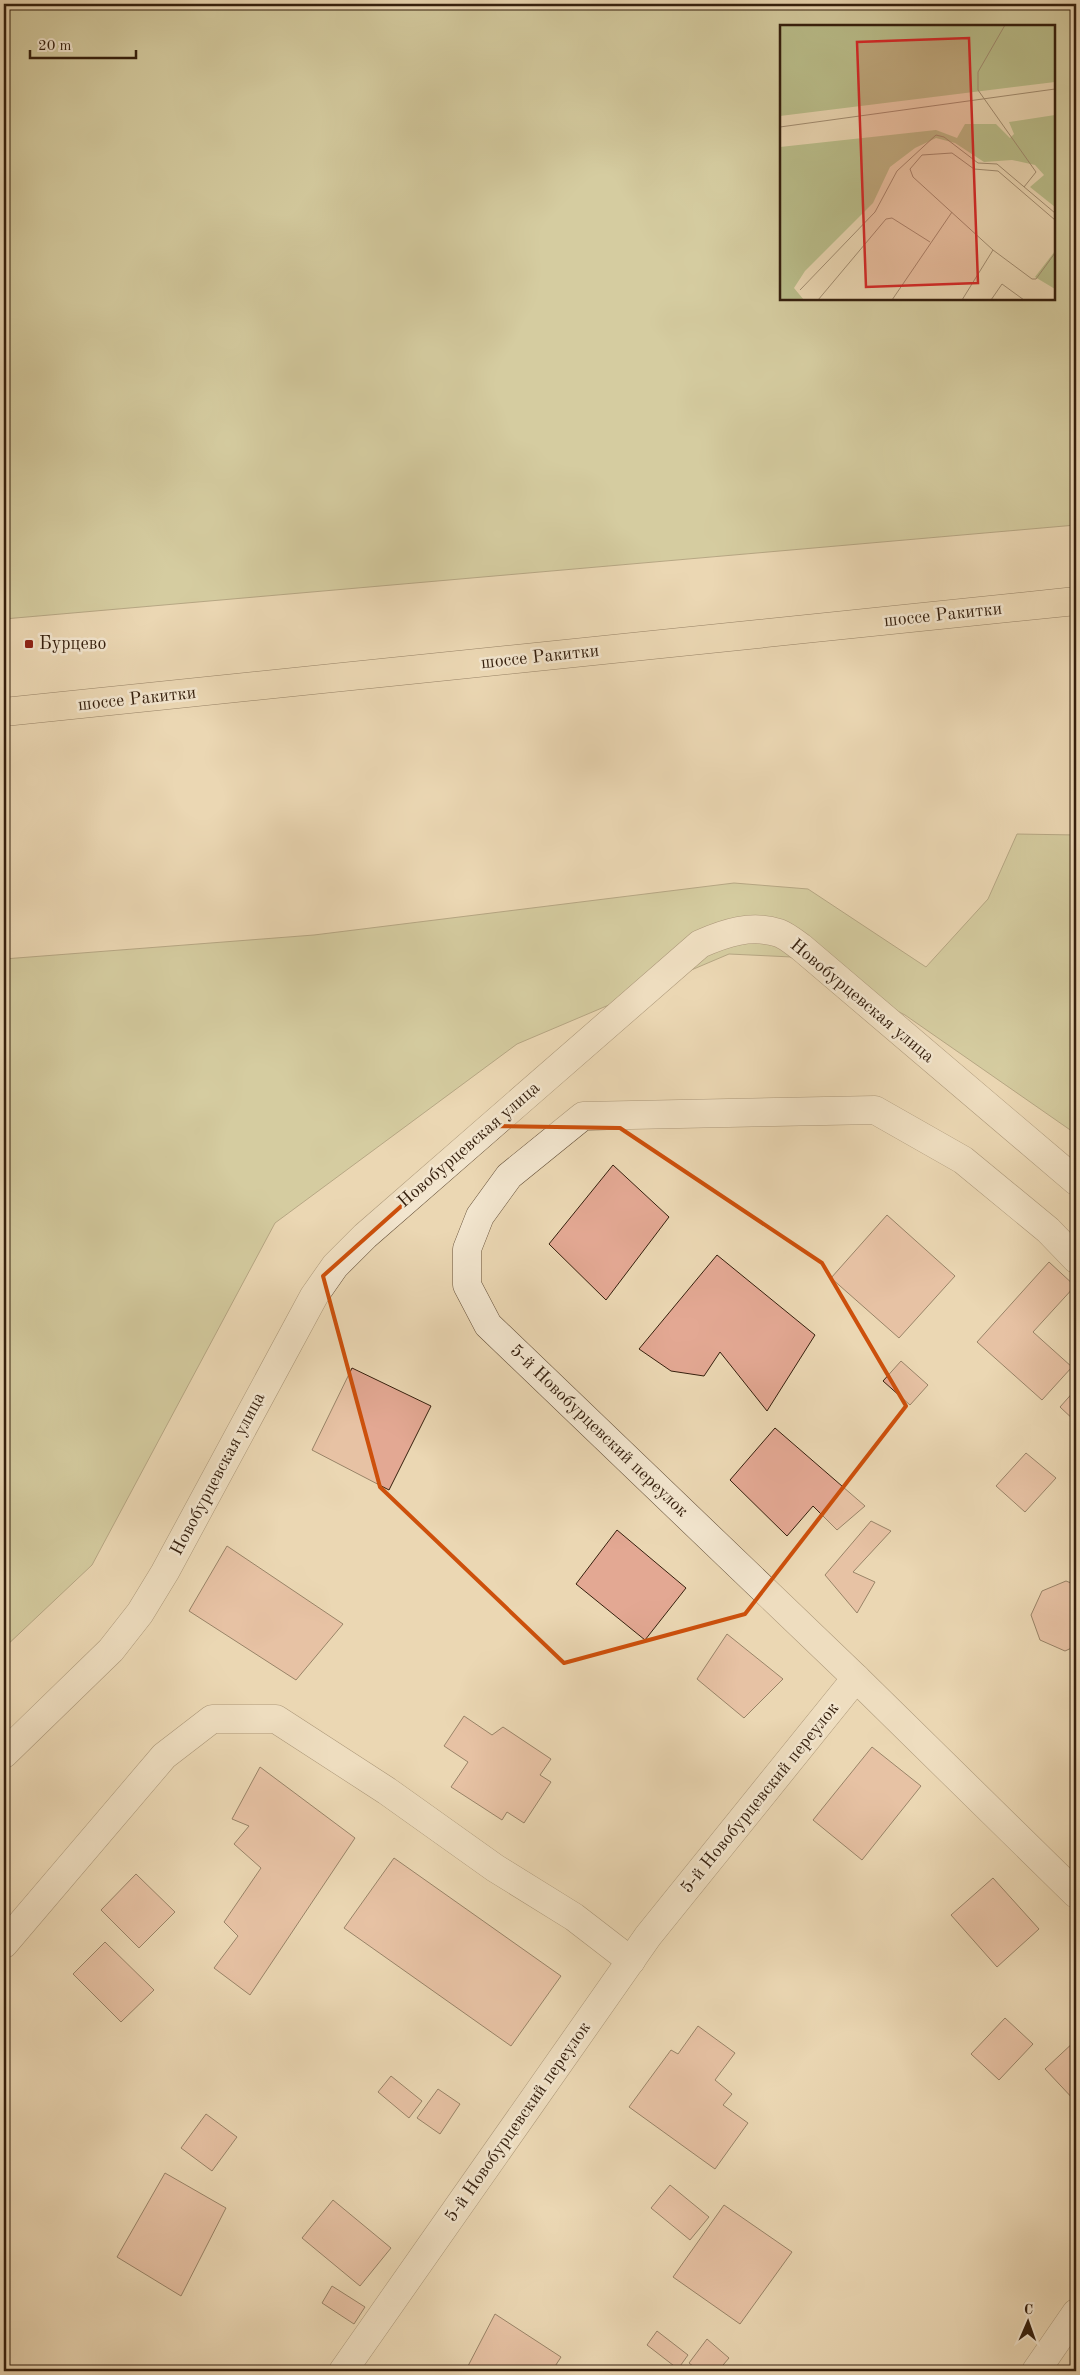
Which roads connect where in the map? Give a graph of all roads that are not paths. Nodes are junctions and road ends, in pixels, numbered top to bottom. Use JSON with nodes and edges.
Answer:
{"nodes":[{"id":1,"x":1076,"y":601,"type":"edge"},
{"id":2,"x":4,"y":712,"type":"edge"},
{"id":3,"x":1076,"y":1181,"type":"edge"},
{"id":4,"x":1076,"y":1259,"type":"edge"},
{"id":5,"x":856,"y":1678,"type":"junction"},
{"id":6,"x":4,"y":1754,"type":"edge"},
{"id":7,"x":1076,"y":1894,"type":"edge"},
{"id":8,"x":4,"y":1944,"type":"edge"},
{"id":9,"x":631,"y":1961,"type":"junction"},
{"id":10,"x":1076,"y":2313,"type":"edge"},
{"id":11,"x":343,"y":2371,"type":"edge"},
{"id":12,"x":1036,"y":2371,"type":"edge"}],
"edges":[{"from":1,"to":2,"type":"main road","name":"шоссе Ракитки"},
{"from":3,"to":6,"type":"street","name":"Новобурцевская улица"},
{"from":4,"to":5,"type":"street","name":"5-й Новобурцевский переулок"},
{"from":5,"to":7,"type":"street"},
{"from":5,"to":9,"type":"street","name":"5-й Новобурцевский переулок"},
{"from":8,"to":9,"type":"street"},
{"from":9,"to":11,"type":"street","name":"5-й Новобурцевский переулок"},
{"from":10,"to":12,"type":"street"}]}
